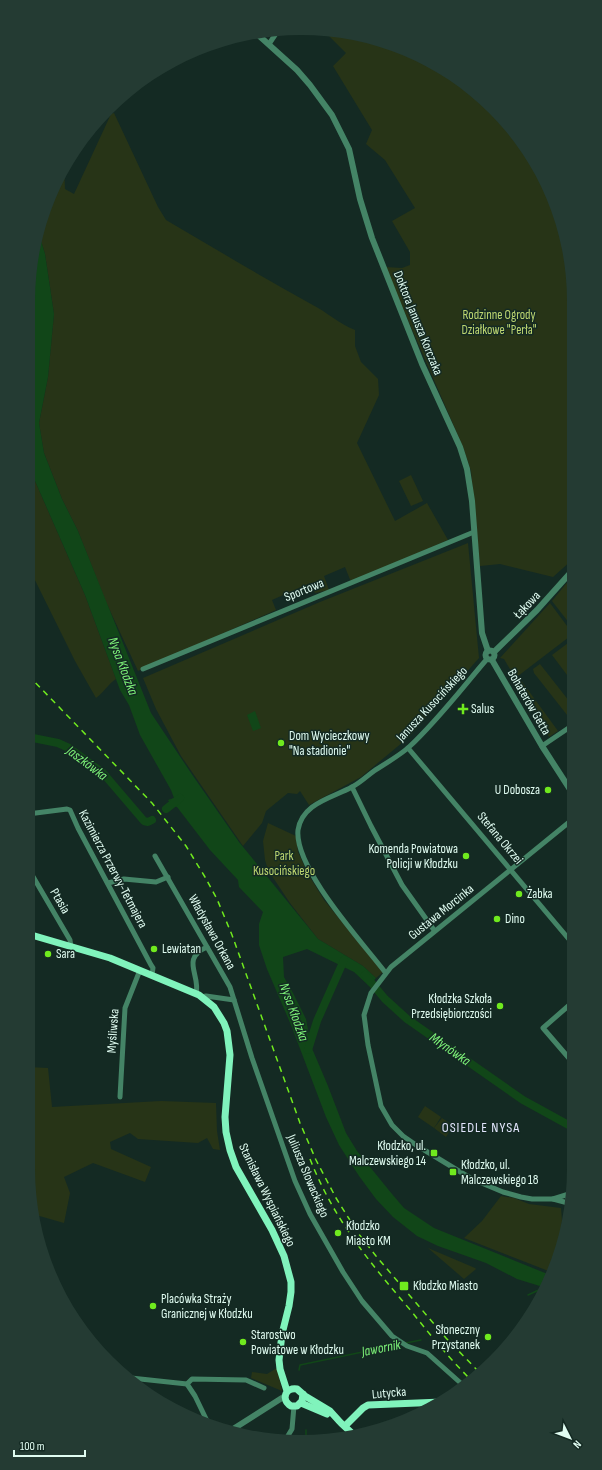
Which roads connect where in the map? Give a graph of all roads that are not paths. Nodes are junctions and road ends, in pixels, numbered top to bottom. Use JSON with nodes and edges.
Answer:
{"nodes":[{"id":1,"x":274,"y":37,"type":"edge"},
{"id":2,"x":262,"y":38,"type":"edge"},
{"id":3,"x":269,"y":44,"type":"junction"},
{"id":4,"x":474,"y":532,"type":"junction"},
{"id":5,"x":567,"y":577,"type":"edge"},
{"id":6,"x":491,"y":652,"type":"junction"},
{"id":7,"x":490,"y":659,"type":"junction"},
{"id":8,"x":143,"y":669,"type":"dead end"},
{"id":9,"x":567,"y":729,"type":"edge"},
{"id":10,"x":542,"y":746,"type":"junction"},
{"id":11,"x":408,"y":748,"type":"junction"},
{"id":12,"x":567,"y":785,"type":"edge"},
{"id":13,"x":352,"y":787,"type":"junction"},
{"id":14,"x":35,"y":813,"type":"edge"},
{"id":15,"x":567,"y":824,"type":"edge"},
{"id":16,"x":155,"y":856,"type":"dead end"},
{"id":17,"x":511,"y":869,"type":"junction"},
{"id":18,"x":168,"y":877,"type":"junction"},
{"id":19,"x":35,"y":880,"type":"edge"},
{"id":20,"x":108,"y":884,"type":"junction"},
{"id":21,"x":434,"y":930,"type":"junction"},
{"id":22,"x":35,"y":936,"type":"edge"},
{"id":23,"x":567,"y":937,"type":"edge"},
{"id":24,"x":71,"y":947,"type":"junction"},
{"id":25,"x":207,"y":947,"type":"junction"},
{"id":26,"x":140,"y":970,"type":"junction"},
{"id":27,"x":385,"y":972,"type":"junction"},
{"id":28,"x":152,"y":975,"type":"junction"},
{"id":29,"x":199,"y":995,"type":"junction"},
{"id":30,"x":234,"y":1000,"type":"junction"},
{"id":31,"x":567,"y":1007,"type":"edge"},
{"id":32,"x":567,"y":1056,"type":"edge"},
{"id":33,"x":120,"y":1097,"type":"dead end"},
{"id":34,"x":565,"y":1195,"type":"edge"},
{"id":35,"x":552,"y":1199,"type":"junction"},
{"id":36,"x":565,"y":1201,"type":"edge"},
{"id":37,"x":280,"y":1357,"type":"junction"},
{"id":38,"x":137,"y":1379,"type":"edge"},
{"id":39,"x":459,"y":1383,"type":"edge"},
{"id":40,"x":188,"y":1384,"type":"junction"},
{"id":41,"x":264,"y":1388,"type":"dead end"},
{"id":42,"x":294,"y":1388,"type":"junction"},
{"id":43,"x":303,"y":1394,"type":"junction"},
{"id":44,"x":286,"y":1397,"type":"junction"},
{"id":45,"x":301,"y":1403,"type":"junction"},
{"id":46,"x":428,"y":1403,"type":"edge"},
{"id":47,"x":294,"y":1406,"type":"junction"},
{"id":48,"x":205,"y":1417,"type":"edge"},
{"id":49,"x":342,"y":1424,"type":"junction"},
{"id":50,"x":236,"y":1427,"type":"edge"},
{"id":51,"x":349,"y":1431,"type":"edge"},
{"id":52,"x":289,"y":1434,"type":"edge"}],
"edges":[{"from":1,"to":3,"type":"street"},
{"from":2,"to":3,"type":"street","name":"Doktora Janusza Korczaka"},
{"from":3,"to":4,"type":"street","name":"Doktora Janusza Korczaka"},
{"from":4,"to":6,"type":"street","name":"Doktora Janusza Korczaka"},
{"from":4,"to":8,"type":"street","name":"Sportowa"},
{"from":5,"to":6,"type":"street","name":"Łąkowa"},
{"from":6,"to":7,"type":"street"},
{"from":7,"to":10,"type":"street","name":"Bohaterów Getta"},
{"from":7,"to":11,"type":"street","name":"Janusza Kusocińskiego"},
{"from":9,"to":10,"type":"street"},
{"from":10,"to":12,"type":"street","name":"Bohaterów Getta"},
{"from":11,"to":13,"type":"street","name":"Janusza Kusocińskiego"},
{"from":11,"to":17,"type":"street","name":"Stefana Okrzei"},
{"from":13,"to":21,"type":"street"},
{"from":13,"to":27,"type":"street","name":"Janusza Kusocińskiego"},
{"from":14,"to":20,"type":"street","name":"Kazimierza Przerwy-Tetmajera"},
{"from":15,"to":17,"type":"street","name":"Gustawa Morcinka"},
{"from":16,"to":18,"type":"street","name":"Władysława Orkana"},
{"from":17,"to":21,"type":"street","name":"Gustawa Morcinka"},
{"from":17,"to":23,"type":"street","name":"Stefana Okrzei"},
{"from":18,"to":20,"type":"street"},
{"from":18,"to":25,"type":"street","name":"Władysława Orkana"},
{"from":19,"to":24,"type":"street","name":"Ptasia"},
{"from":20,"to":28,"type":"street","name":"Kazimierza Przerwy-Tetmajera"},
{"from":21,"to":27,"type":"street","name":"Gustawa Morcinka"},
{"from":22,"to":24,"type":"main road","name":"Stanisława Wyspiańskiego"},
{"from":24,"to":26,"type":"main road","name":"Stanisława Wyspiańskiego"},
{"from":25,"to":29,"type":"street"},
{"from":25,"to":30,"type":"street","name":"Władysława Orkana"},
{"from":26,"to":28,"type":"main road","name":"Stanisława Wyspiańskiego"},
{"from":26,"to":33,"type":"street","name":"Myśliwska"},
{"from":27,"to":35,"type":"street","name":"Gustawa Morcinka"},
{"from":28,"to":29,"type":"main road","name":"Stanisława Wyspiańskiego"},
{"from":29,"to":30,"type":"street"},
{"from":29,"to":37,"type":"main road","name":"Stanisława Wyspiańskiego"},
{"from":30,"to":39,"type":"street","name":"Juliusza Słowackiego"},
{"from":31,"to":32,"type":"street"},
{"from":34,"to":35,"type":"street"},
{"from":35,"to":36,"type":"street"},
{"from":37,"to":42,"type":"main road","name":"Stanisława Wyspiańskiego"},
{"from":37,"to":44,"type":"main road","name":"Stanisława Wyspiańskiego"},
{"from":38,"to":40,"type":"street"},
{"from":40,"to":41,"type":"street"},
{"from":40,"to":48,"type":"street"},
{"from":42,"to":43,"type":"main road"},
{"from":42,"to":44,"type":"main road"},
{"from":43,"to":45,"type":"main road"},
{"from":43,"to":49,"type":"main road"},
{"from":44,"to":47,"type":"main road"},
{"from":44,"to":50,"type":"street"},
{"from":45,"to":47,"type":"main road"},
{"from":45,"to":49,"type":"main road"},
{"from":46,"to":49,"type":"main road","name":"Lutycka"},
{"from":47,"to":52,"type":"street"},
{"from":49,"to":51,"type":"main road"}]}
